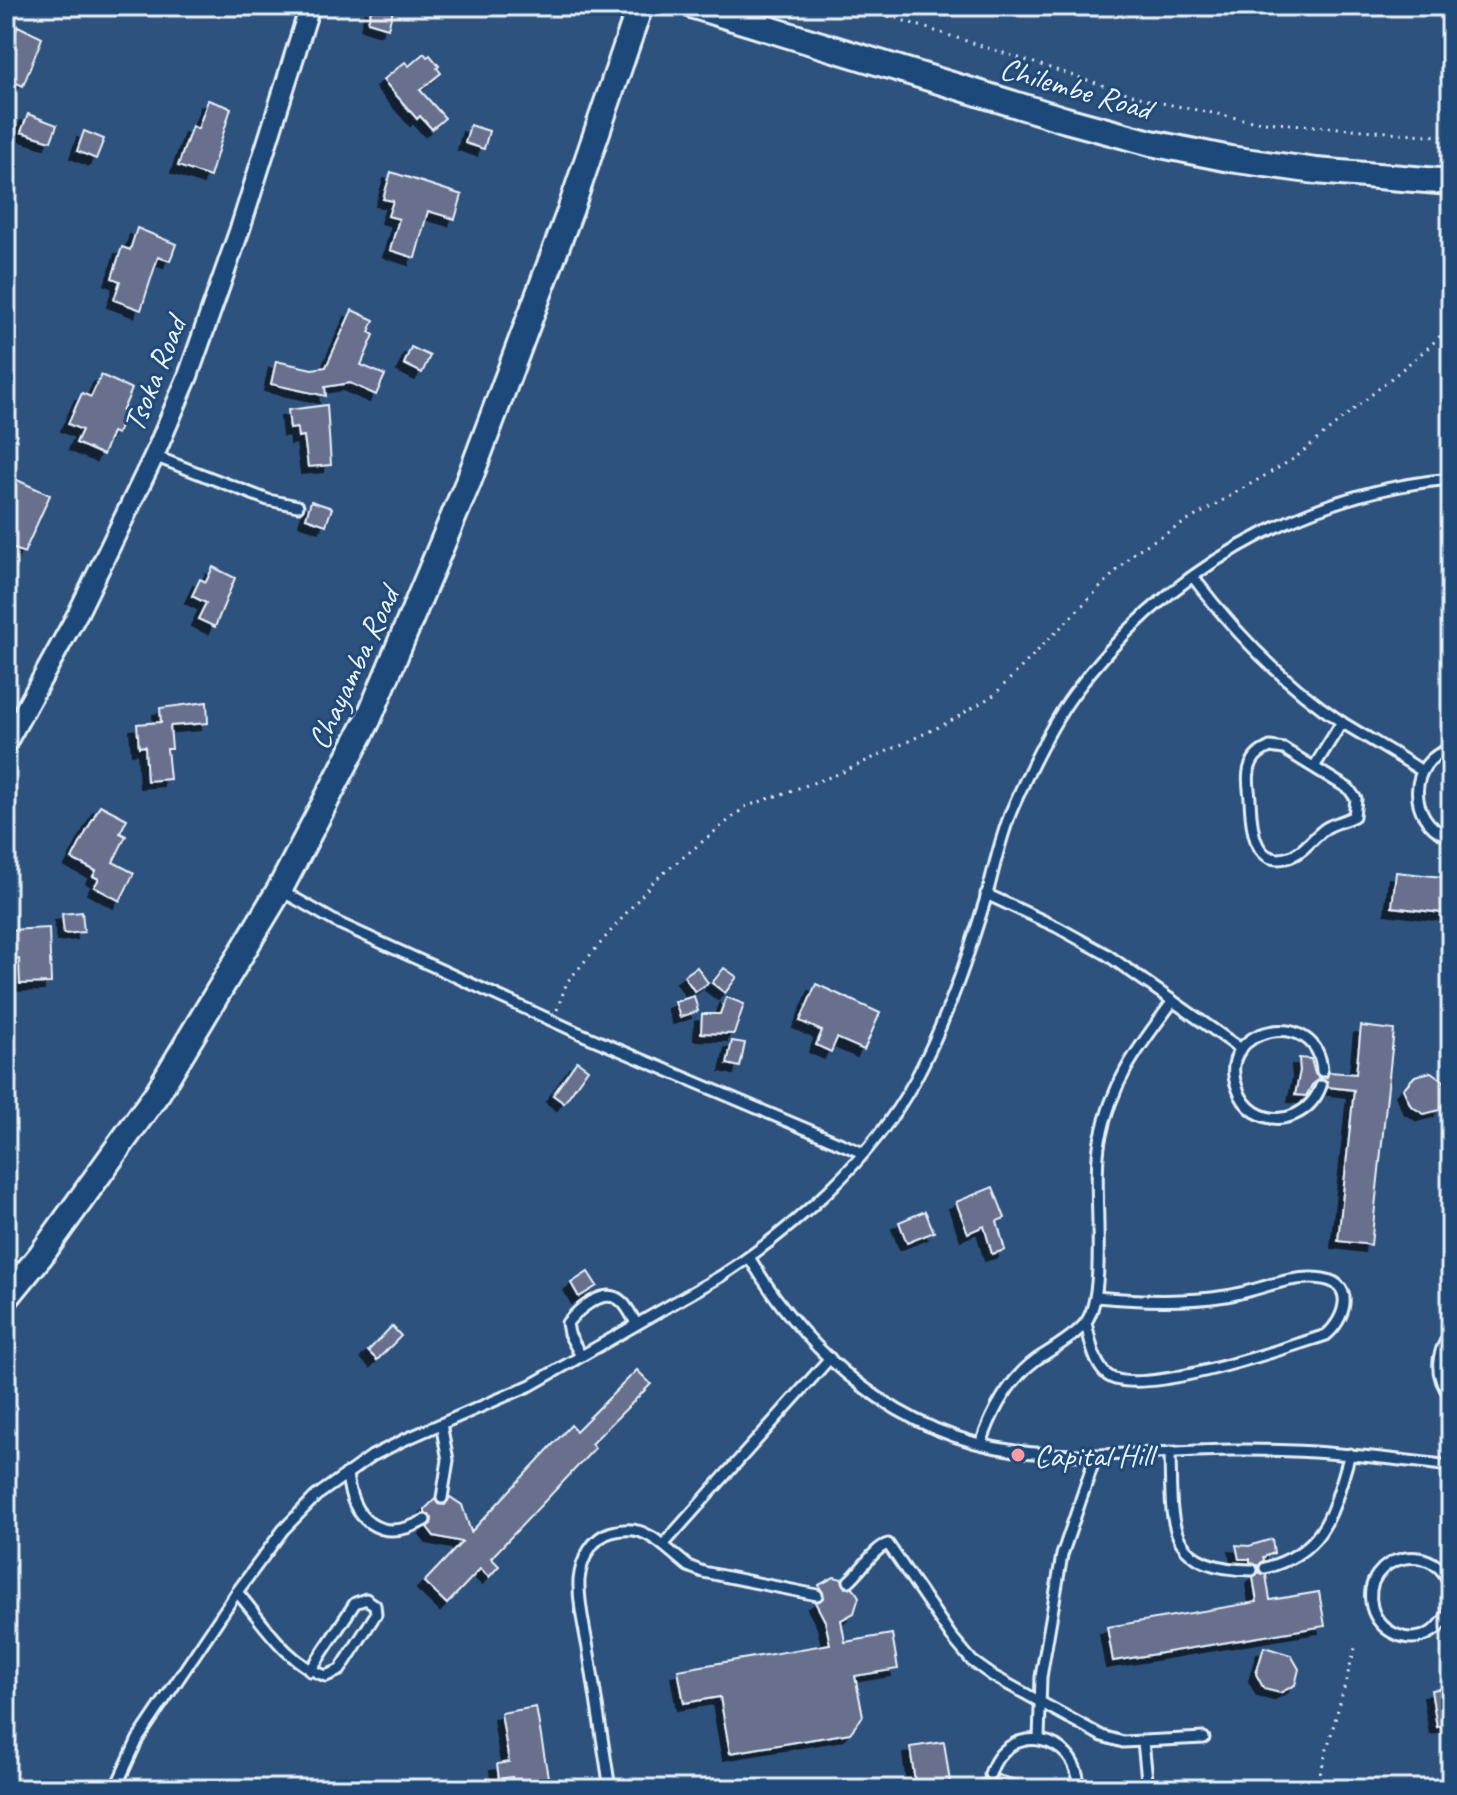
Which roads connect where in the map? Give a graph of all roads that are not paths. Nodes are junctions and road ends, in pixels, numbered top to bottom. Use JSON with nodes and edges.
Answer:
{"nodes":[{"id":1,"x":310,"y":6,"type":"edge"},
{"id":2,"x":640,"y":6,"type":"edge"},
{"id":3,"x":694,"y":6,"type":"edge"},
{"id":4,"x":1451,"y":182,"type":"edge"},
{"id":5,"x":154,"y":456,"type":"junction"},
{"id":6,"x":1451,"y":479,"type":"edge"},
{"id":7,"x":298,"y":506,"type":"dead end"},
{"id":8,"x":1193,"y":577,"type":"junction"},
{"id":9,"x":1342,"y":722,"type":"junction"},
{"id":10,"x":6,"y":744,"type":"edge"},
{"id":11,"x":1451,"y":749,"type":"edge"},
{"id":12,"x":1314,"y":767,"type":"junction"},
{"id":13,"x":1422,"y":771,"type":"junction"},
{"id":14,"x":1447,"y":836,"type":"dead end"},
{"id":15,"x":280,"y":889,"type":"junction"},
{"id":16,"x":986,"y":894,"type":"junction"},
{"id":17,"x":1173,"y":1001,"type":"junction"},
{"id":18,"x":1241,"y":1049,"type":"junction"},
{"id":19,"x":1322,"y":1071,"type":"dead end"},
{"id":20,"x":1321,"y":1086,"type":"dead end"},
{"id":21,"x":863,"y":1153,"type":"junction"},
{"id":22,"x":749,"y":1257,"type":"junction"},
{"id":23,"x":1096,"y":1297,"type":"junction"},
{"id":24,"x":6,"y":1298,"type":"edge"},
{"id":25,"x":636,"y":1323,"type":"junction"},
{"id":26,"x":1086,"y":1323,"type":"junction"},
{"id":27,"x":1451,"y":1333,"type":"edge"},
{"id":28,"x":581,"y":1356,"type":"junction"},
{"id":29,"x":830,"y":1358,"type":"junction"},
{"id":30,"x":1451,"y":1397,"type":"edge"},
{"id":31,"x":441,"y":1424,"type":"junction"},
{"id":32,"x":981,"y":1444,"type":"junction"},
{"id":33,"x":1170,"y":1452,"type":"junction"},
{"id":34,"x":1350,"y":1454,"type":"junction"},
{"id":35,"x":1096,"y":1455,"type":"junction"},
{"id":36,"x":1451,"y":1466,"type":"edge"},
{"id":37,"x":347,"y":1473,"type":"junction"},
{"id":38,"x":442,"y":1498,"type":"dead end"},
{"id":39,"x":425,"y":1520,"type":"dead end"},
{"id":40,"x":663,"y":1545,"type":"junction"},
{"id":41,"x":1265,"y":1568,"type":"dead end"},
{"id":42,"x":1252,"y":1570,"type":"dead end"},
{"id":43,"x":849,"y":1581,"type":"dead end"},
{"id":44,"x":1451,"y":1588,"type":"edge"},
{"id":45,"x":237,"y":1592,"type":"junction"},
{"id":46,"x":817,"y":1595,"type":"dead end"},
{"id":47,"x":1451,"y":1603,"type":"edge"},
{"id":48,"x":310,"y":1671,"type":"junction"},
{"id":49,"x":1039,"y":1699,"type":"junction"},
{"id":50,"x":1204,"y":1738,"type":"dead end"},
{"id":51,"x":1039,"y":1739,"type":"junction"},
{"id":52,"x":1143,"y":1742,"type":"junction"},
{"id":53,"x":990,"y":1774,"type":"dead end"},
{"id":54,"x":115,"y":1789,"type":"edge"},
{"id":55,"x":610,"y":1789,"type":"edge"},
{"id":56,"x":1079,"y":1789,"type":"edge"},
{"id":57,"x":1148,"y":1789,"type":"edge"}],
"edges":[{"from":1,"to":5,"type":"street","name":"Tsoka Road"},
{"from":2,"to":15,"type":"main road","name":"Chayamba Road"},
{"from":3,"to":4,"type":"main road","name":"Chilembe Road"},
{"from":5,"to":7,"type":"lane"},
{"from":5,"to":10,"type":"street","name":"Tsoka Road"},
{"from":6,"to":8,"type":"lane"},
{"from":8,"to":9,"type":"lane"},
{"from":8,"to":16,"type":"lane"},
{"from":9,"to":12,"type":"lane"},
{"from":9,"to":13,"type":"lane"},
{"from":11,"to":13,"type":"lane"},
{"from":12,"to":12,"type":"lane"},
{"from":13,"to":14,"type":"lane"},
{"from":15,"to":21,"type":"lane"},
{"from":15,"to":24,"type":"main road","name":"Chayamba Road"},
{"from":16,"to":17,"type":"lane"},
{"from":16,"to":21,"type":"lane"},
{"from":17,"to":18,"type":"lane"},
{"from":17,"to":23,"type":"lane"},
{"from":18,"to":19,"type":"lane"},
{"from":18,"to":20,"type":"lane"},
{"from":21,"to":22,"type":"lane"},
{"from":22,"to":25,"type":"lane"},
{"from":22,"to":29,"type":"lane"},
{"from":23,"to":26,"type":"lane"},
{"from":23,"to":26,"type":"lane"},
{"from":25,"to":28,"type":"lane"},
{"from":25,"to":28,"type":"lane"},
{"from":26,"to":32,"type":"lane"},
{"from":27,"to":30,"type":"lane"},
{"from":28,"to":31,"type":"lane"},
{"from":29,"to":32,"type":"lane"},
{"from":29,"to":40,"type":"lane"},
{"from":31,"to":37,"type":"lane"},
{"from":31,"to":38,"type":"lane"},
{"from":32,"to":35,"type":"lane"},
{"from":33,"to":34,"type":"lane"},
{"from":33,"to":35,"type":"lane"},
{"from":33,"to":42,"type":"lane"},
{"from":34,"to":36,"type":"lane"},
{"from":34,"to":41,"type":"lane"},
{"from":35,"to":49,"type":"lane"},
{"from":37,"to":39,"type":"lane"},
{"from":37,"to":45,"type":"lane"},
{"from":40,"to":46,"type":"lane"},
{"from":40,"to":55,"type":"lane"},
{"from":43,"to":49,"type":"lane"},
{"from":44,"to":47,"type":"lane"},
{"from":45,"to":48,"type":"lane"},
{"from":45,"to":54,"type":"lane"},
{"from":48,"to":48,"type":"lane"},
{"from":49,"to":51,"type":"lane"},
{"from":49,"to":52,"type":"lane"},
{"from":50,"to":52,"type":"lane"},
{"from":51,"to":53,"type":"lane"},
{"from":51,"to":56,"type":"lane"},
{"from":52,"to":57,"type":"lane"}]}
